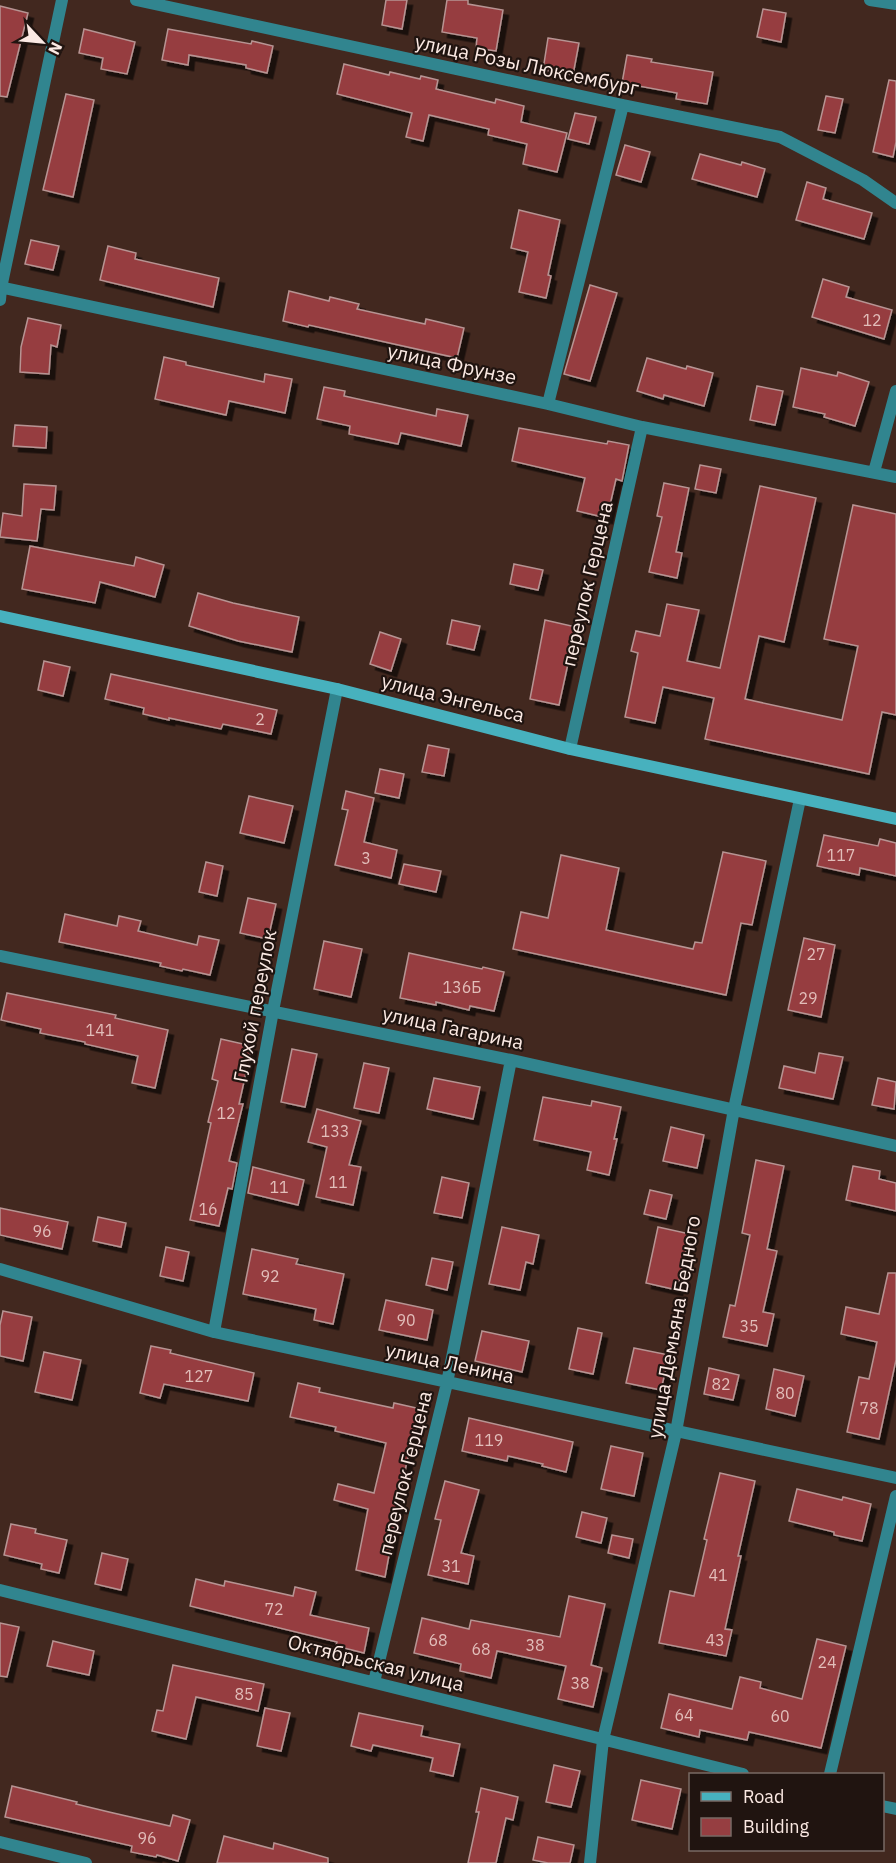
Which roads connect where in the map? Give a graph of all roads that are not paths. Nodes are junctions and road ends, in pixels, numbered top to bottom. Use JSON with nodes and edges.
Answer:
{"nodes":[{"id":1,"x":62,"y":0,"type":"edge"},
{"id":2,"x":136,"y":0,"type":"edge"},
{"id":3,"x":870,"y":0,"type":"edge"},
{"id":4,"x":896,"y":4,"type":"edge"},
{"id":5,"x":622,"y":105,"type":"junction"},
{"id":6,"x":896,"y":203,"type":"edge"},
{"id":7,"x":0,"y":292,"type":"edge"},
{"id":8,"x":896,"y":391,"type":"edge"},
{"id":9,"x":548,"y":405,"type":"junction"},
{"id":10,"x":642,"y":427,"type":"junction"},
{"id":11,"x":874,"y":472,"type":"junction"},
{"id":12,"x":896,"y":477,"type":"edge"},
{"id":13,"x":0,"y":616,"type":"edge"},
{"id":14,"x":337,"y":688,"type":"junction"},
{"id":15,"x":570,"y":749,"type":"junction"},
{"id":16,"x":800,"y":799,"type":"junction"},
{"id":17,"x":896,"y":819,"type":"edge"},
{"id":18,"x":0,"y":956,"type":"edge"},
{"id":19,"x":273,"y":1011,"type":"junction"},
{"id":20,"x":511,"y":1060,"type":"junction"},
{"id":21,"x":734,"y":1109,"type":"junction"},
{"id":22,"x":896,"y":1146,"type":"edge"},
{"id":23,"x":0,"y":1269,"type":"edge"},
{"id":24,"x":214,"y":1332,"type":"junction"},
{"id":25,"x":447,"y":1383,"type":"junction"},
{"id":26,"x":676,"y":1432,"type":"junction"},
{"id":27,"x":896,"y":1478,"type":"edge"},
{"id":28,"x":896,"y":1496,"type":"edge"},
{"id":29,"x":0,"y":1590,"type":"edge"},
{"id":30,"x":374,"y":1682,"type":"junction"},
{"id":31,"x":603,"y":1740,"type":"junction"},
{"id":32,"x":739,"y":1773,"type":"edge"},
{"id":33,"x":830,"y":1773,"type":"edge"},
{"id":34,"x":0,"y":1842,"type":"edge"},
{"id":35,"x":86,"y":1863,"type":"edge"},
{"id":36,"x":590,"y":1863,"type":"edge"}],
"edges":[{"from":1,"to":7,"type":"street"},
{"from":2,"to":5,"type":"street","name":"улица Розы Люксембург"},
{"from":3,"to":4,"type":"street"},
{"from":5,"to":6,"type":"street","name":"улица Розы Люксембург"},
{"from":5,"to":9,"type":"street"},
{"from":7,"to":9,"type":"street","name":"улица Фрунзе"},
{"from":8,"to":11,"type":"street"},
{"from":9,"to":10,"type":"street","name":"улица Фрунзе"},
{"from":10,"to":11,"type":"street","name":"улица Фрунзе"},
{"from":10,"to":15,"type":"street","name":"переулок Герцена"},
{"from":11,"to":12,"type":"street","name":"улица Фрунзе"},
{"from":13,"to":14,"type":"main road","name":"улица Энгельса"},
{"from":14,"to":15,"type":"main road","name":"улица Энгельса"},
{"from":14,"to":19,"type":"street","name":"Глухой переулок"},
{"from":15,"to":16,"type":"main road","name":"улица Энгельса"},
{"from":16,"to":17,"type":"main road","name":"улица Энгельса"},
{"from":16,"to":21,"type":"street","name":"улица Демьяна Бедного"},
{"from":18,"to":19,"type":"street","name":"улица Гагарина"},
{"from":19,"to":20,"type":"street","name":"улица Гагарина"},
{"from":19,"to":24,"type":"street","name":"Глухой переулок"},
{"from":20,"to":21,"type":"street","name":"улица Гагарина"},
{"from":20,"to":25,"type":"street","name":"переулок Герцена"},
{"from":21,"to":22,"type":"street","name":"улица Гагарина"},
{"from":21,"to":26,"type":"street","name":"улица Демьяна Бедного"},
{"from":23,"to":24,"type":"street","name":"улица Ленина"},
{"from":24,"to":25,"type":"street","name":"улица Ленина"},
{"from":25,"to":26,"type":"street","name":"улица Ленина"},
{"from":25,"to":30,"type":"street","name":"переулок Герцена"},
{"from":26,"to":27,"type":"street","name":"улица Ленина"},
{"from":26,"to":31,"type":"street","name":"улица Демьяна Бедного"},
{"from":28,"to":33,"type":"street"},
{"from":29,"to":30,"type":"street","name":"Октябрьская улица"},
{"from":30,"to":31,"type":"street","name":"Октябрьская улица"},
{"from":31,"to":32,"type":"street","name":"Октябрьская улица"},
{"from":31,"to":36,"type":"street","name":"улица Демьяна Бедного"},
{"from":34,"to":35,"type":"street"}]}
